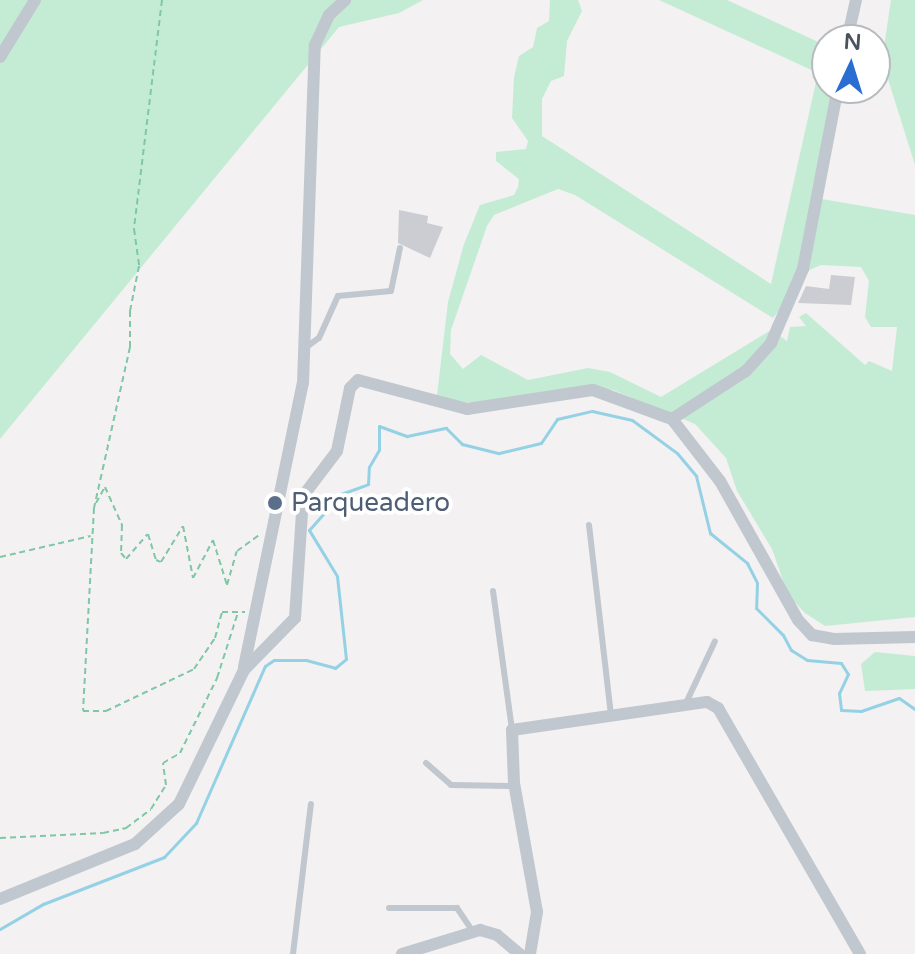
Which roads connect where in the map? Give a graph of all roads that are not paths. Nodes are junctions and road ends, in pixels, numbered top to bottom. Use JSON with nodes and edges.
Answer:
{"nodes":[{"id":1,"x":35,"y":0,"type":"edge"},
{"id":2,"x":345,"y":0,"type":"edge"},
{"id":3,"x":856,"y":0,"type":"edge"},
{"id":4,"x":851,"y":24,"type":"edge"},
{"id":5,"x":0,"y":57,"type":"edge"},
{"id":6,"x":835,"y":104,"type":"edge"},
{"id":7,"x":400,"y":248,"type":"dead end"},
{"id":8,"x":305,"y":348,"type":"junction"},
{"id":9,"x":672,"y":419,"type":"junction"},
{"id":10,"x":589,"y":525,"type":"dead end"},
{"id":11,"x":493,"y":591,"type":"dead end"},
{"id":12,"x":915,"y":637,"type":"edge"},
{"id":13,"x":715,"y":641,"type":"dead end"},
{"id":14,"x":244,"y":670,"type":"junction"},
{"id":15,"x":686,"y":705,"type":"junction"},
{"id":16,"x":611,"y":714,"type":"junction"},
{"id":17,"x":512,"y":730,"type":"junction"},
{"id":18,"x":426,"y":763,"type":"dead end"},
{"id":19,"x":514,"y":786,"type":"junction"},
{"id":20,"x":311,"y":804,"type":"dead end"},
{"id":21,"x":0,"y":899,"type":"edge"},
{"id":22,"x":389,"y":908,"type":"dead end"},
{"id":23,"x":472,"y":930,"type":"junction"},
{"id":24,"x":293,"y":954,"type":"edge"},
{"id":25,"x":402,"y":954,"type":"edge"},
{"id":26,"x":520,"y":954,"type":"edge"},
{"id":27,"x":530,"y":954,"type":"edge"},
{"id":28,"x":860,"y":954,"type":"edge"}],
"edges":[{"from":1,"to":5,"type":"street"},
{"from":2,"to":8,"type":"street"},
{"from":3,"to":4,"type":"street"},
{"from":6,"to":9,"type":"street"},
{"from":7,"to":8,"type":"lane"},
{"from":8,"to":14,"type":"street"},
{"from":9,"to":12,"type":"street"},
{"from":9,"to":14,"type":"street"},
{"from":10,"to":16,"type":"lane"},
{"from":11,"to":17,"type":"lane"},
{"from":13,"to":15,"type":"lane"},
{"from":14,"to":21,"type":"street"},
{"from":15,"to":16,"type":"street"},
{"from":15,"to":28,"type":"street"},
{"from":16,"to":17,"type":"street"},
{"from":17,"to":19,"type":"street"},
{"from":18,"to":19,"type":"lane"},
{"from":19,"to":27,"type":"street"},
{"from":20,"to":24,"type":"lane"},
{"from":22,"to":23,"type":"lane"},
{"from":23,"to":25,"type":"street"},
{"from":23,"to":26,"type":"street"}]}
